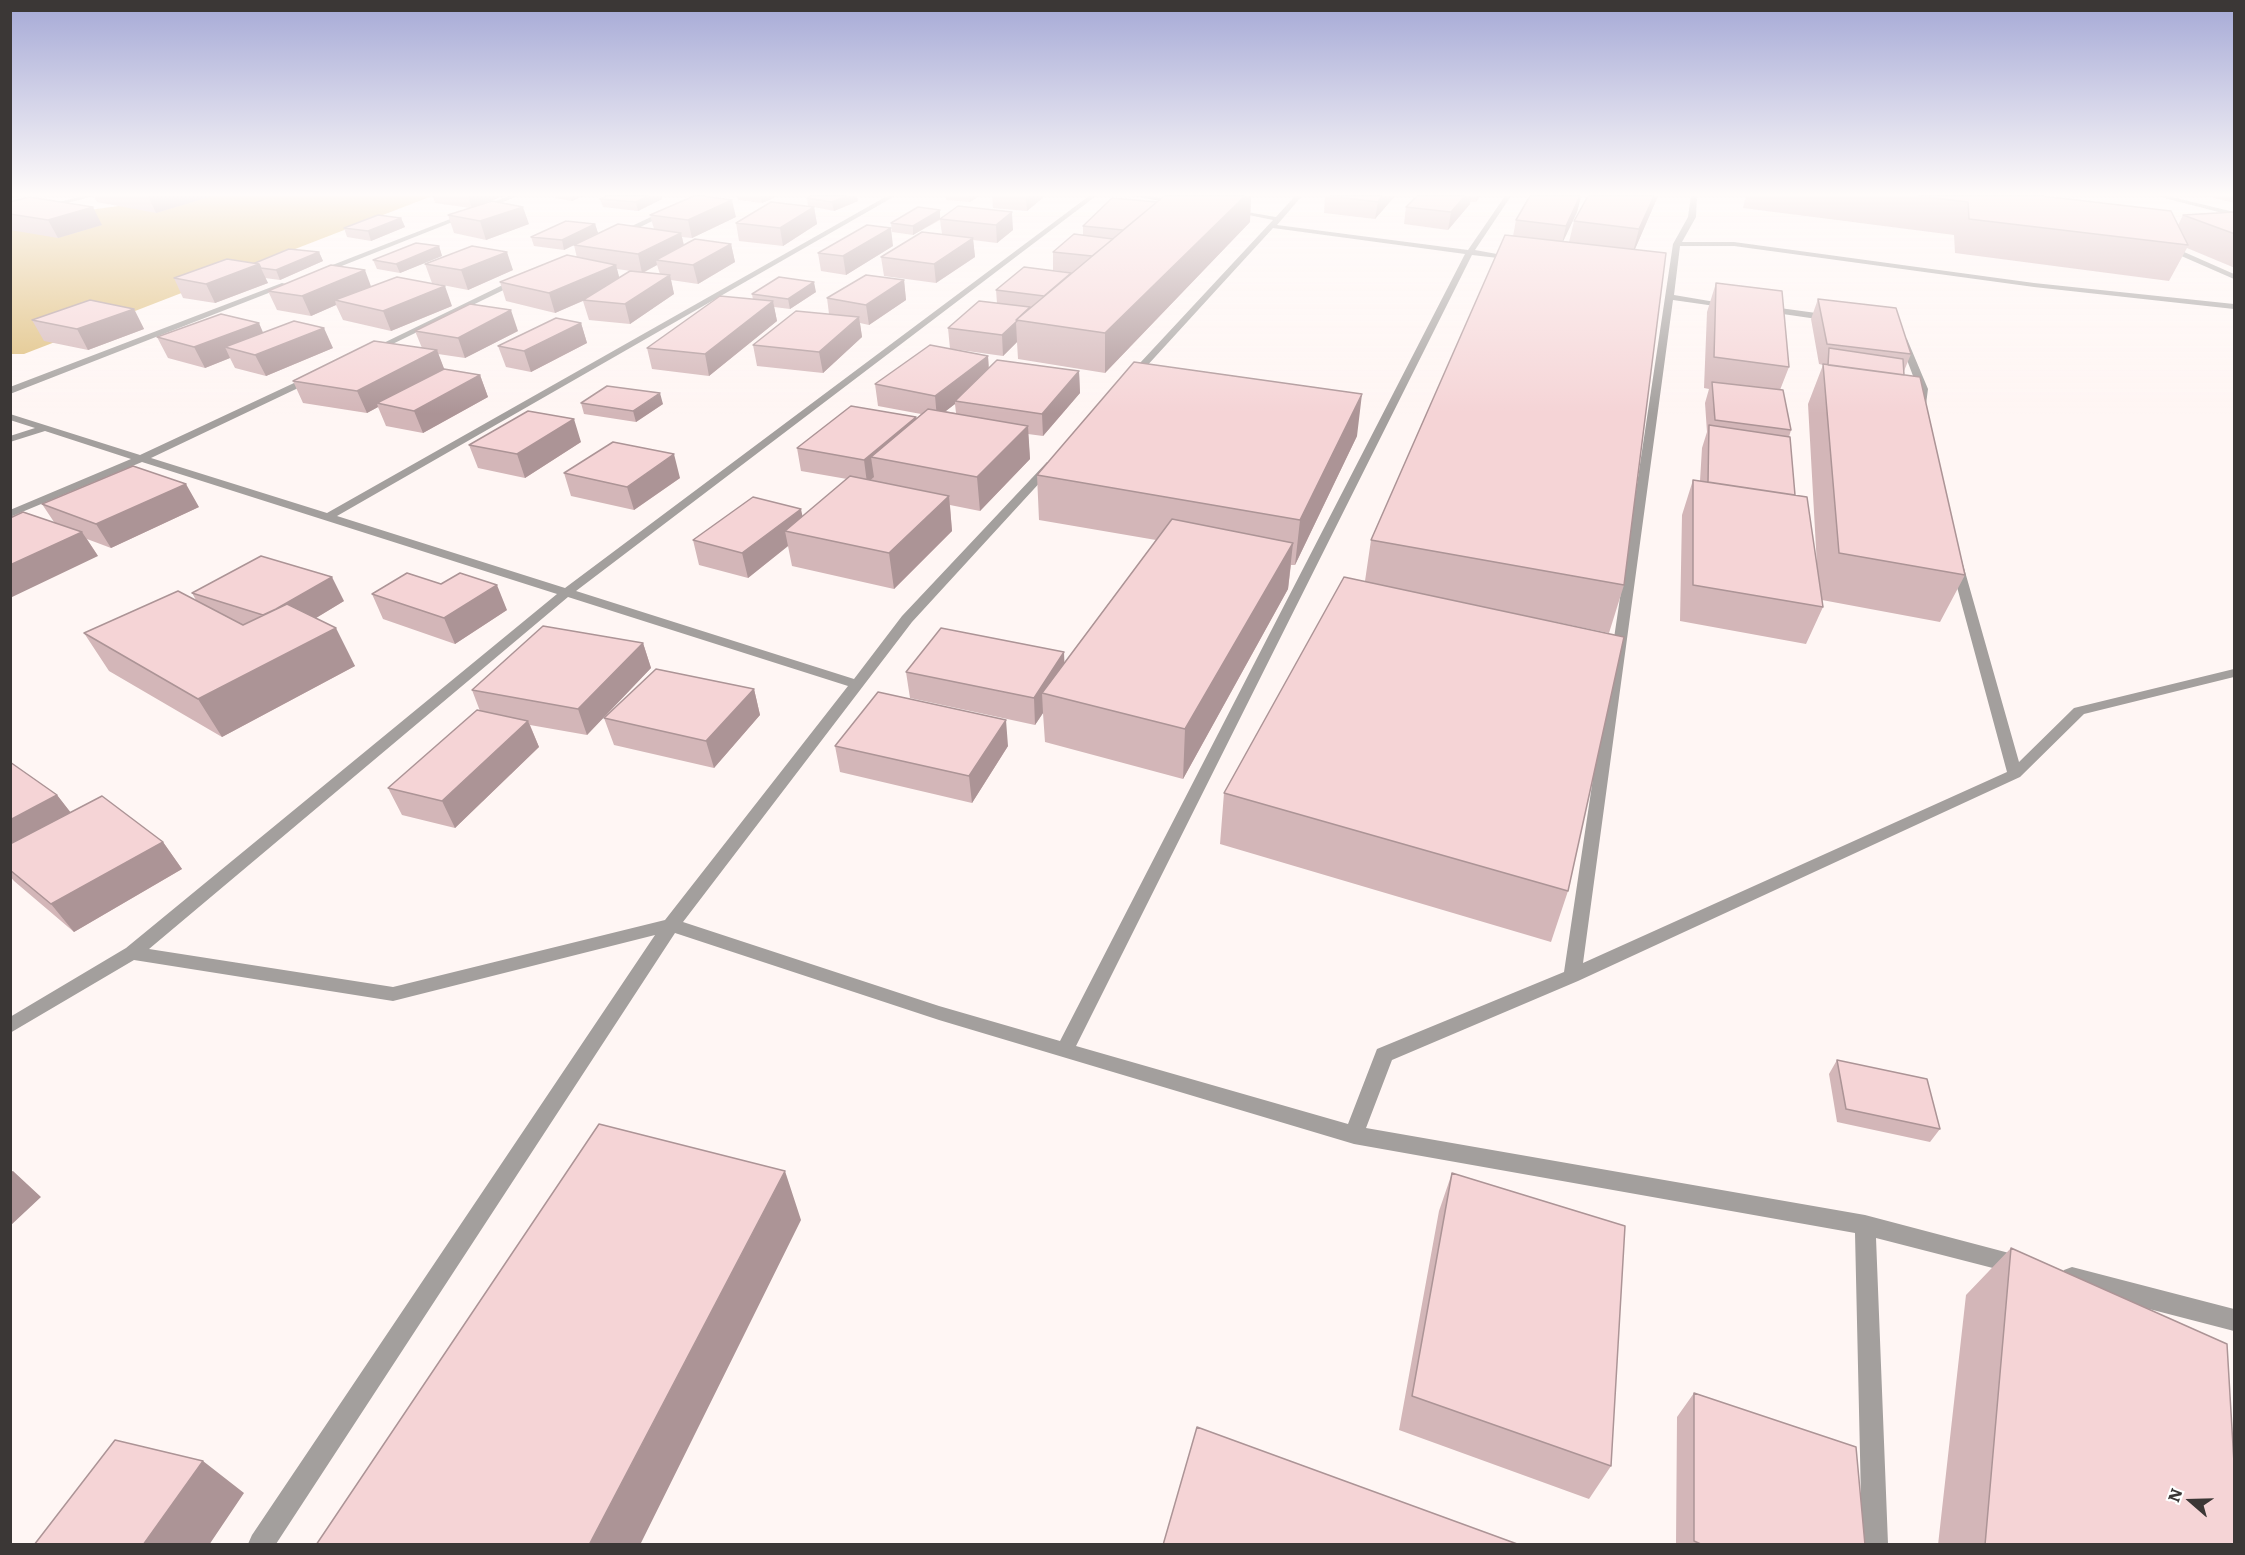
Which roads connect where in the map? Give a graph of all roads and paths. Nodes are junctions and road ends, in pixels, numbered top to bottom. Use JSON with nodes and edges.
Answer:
{"nodes":[{"id":1,"x":325,"y":269,"type":"edge"},
{"id":2,"x":764,"y":269,"type":"edge"},
{"id":3,"x":997,"y":269,"type":"edge"},
{"id":4,"x":1232,"y":269,"type":"edge"},
{"id":5,"x":1462,"y":269,"type":"edge"},
{"id":6,"x":1670,"y":269,"type":"edge"},
{"id":7,"x":1914,"y":269,"type":"edge"},
{"id":8,"x":2216,"y":269,"type":"edge"},
{"id":9,"x":306,"y":276,"type":"edge"},
{"id":10,"x":529,"y":277,"type":"edge"},
{"id":11,"x":2235,"y":277,"type":"edge"},
{"id":12,"x":296,"y":281,"type":"edge"},
{"id":13,"x":1670,"y":297,"type":"junction"},
{"id":14,"x":1739,"y":306,"type":"edge"},
{"id":15,"x":2235,"y":306,"type":"edge"},
{"id":16,"x":1750,"y":307,"type":"edge"},
{"id":17,"x":1840,"y":319,"type":"edge"},
{"id":18,"x":1900,"y":332,"type":"edge"},
{"id":19,"x":357,"y":357,"type":"edge"},
{"id":20,"x":325,"y":372,"type":"edge"},
{"id":21,"x":10,"y":391,"type":"edge"},
{"id":22,"x":1118,"y":392,"type":"edge"},
{"id":23,"x":10,"y":417,"type":"edge"},
{"id":24,"x":1921,"y":423,"type":"edge"},
{"id":25,"x":45,"y":428,"type":"junction"},
{"id":26,"x":10,"y":439,"type":"edge"},
{"id":27,"x":1061,"y":453,"type":"edge"},
{"id":28,"x":142,"y":458,"type":"junction"},
{"id":29,"x":10,"y":514,"type":"edge"},
{"id":30,"x":328,"y":517,"type":"junction"},
{"id":31,"x":1952,"y":548,"type":"edge"},
{"id":32,"x":567,"y":592,"type":"junction"},
{"id":33,"x":2235,"y":673,"type":"edge"},
{"id":34,"x":857,"y":684,"type":"junction"},
{"id":35,"x":2015,"y":774,"type":"junction"},
{"id":36,"x":671,"y":925,"type":"junction"},
{"id":37,"x":132,"y":952,"type":"junction"},
{"id":38,"x":1572,"y":976,"type":"junction"},
{"id":39,"x":10,"y":1026,"type":"edge"},
{"id":40,"x":1065,"y":1050,"type":"junction"},
{"id":41,"x":1354,"y":1135,"type":"junction"},
{"id":42,"x":1865,"y":1225,"type":"junction"},
{"id":43,"x":2235,"y":1320,"type":"edge"},
{"id":44,"x":261,"y":1545,"type":"edge"},
{"id":45,"x":1875,"y":1545,"type":"edge"}],
"edges":[{"from":1,"to":9,"type":"street"},
{"from":2,"to":30,"type":"street"},
{"from":3,"to":32,"type":"street"},
{"from":4,"to":22,"type":"street"},
{"from":5,"to":40,"type":"street"},
{"from":6,"to":13,"type":"street"},
{"from":7,"to":15,"type":"street"},
{"from":8,"to":11,"type":"street"},
{"from":10,"to":19,"type":"street"},
{"from":12,"to":21,"type":"street"},
{"from":13,"to":14,"type":"street"},
{"from":13,"to":38,"type":"street"},
{"from":16,"to":17,"type":"street"},
{"from":18,"to":24,"type":"street"},
{"from":20,"to":28,"type":"street"},
{"from":23,"to":25,"type":"street"},
{"from":25,"to":26,"type":"street"},
{"from":25,"to":28,"type":"street"},
{"from":27,"to":34,"type":"street"},
{"from":28,"to":29,"type":"street"},
{"from":28,"to":30,"type":"street"},
{"from":30,"to":32,"type":"street"},
{"from":31,"to":35,"type":"street"},
{"from":32,"to":34,"type":"street"},
{"from":32,"to":37,"type":"street"},
{"from":33,"to":35,"type":"street"},
{"from":34,"to":36,"type":"street"},
{"from":35,"to":38,"type":"street"},
{"from":36,"to":37,"type":"street"},
{"from":36,"to":40,"type":"street"},
{"from":36,"to":44,"type":"street"},
{"from":37,"to":39,"type":"street"},
{"from":38,"to":41,"type":"street"},
{"from":40,"to":41,"type":"street"},
{"from":41,"to":42,"type":"street"},
{"from":42,"to":43,"type":"street"},
{"from":42,"to":45,"type":"street"}]}
